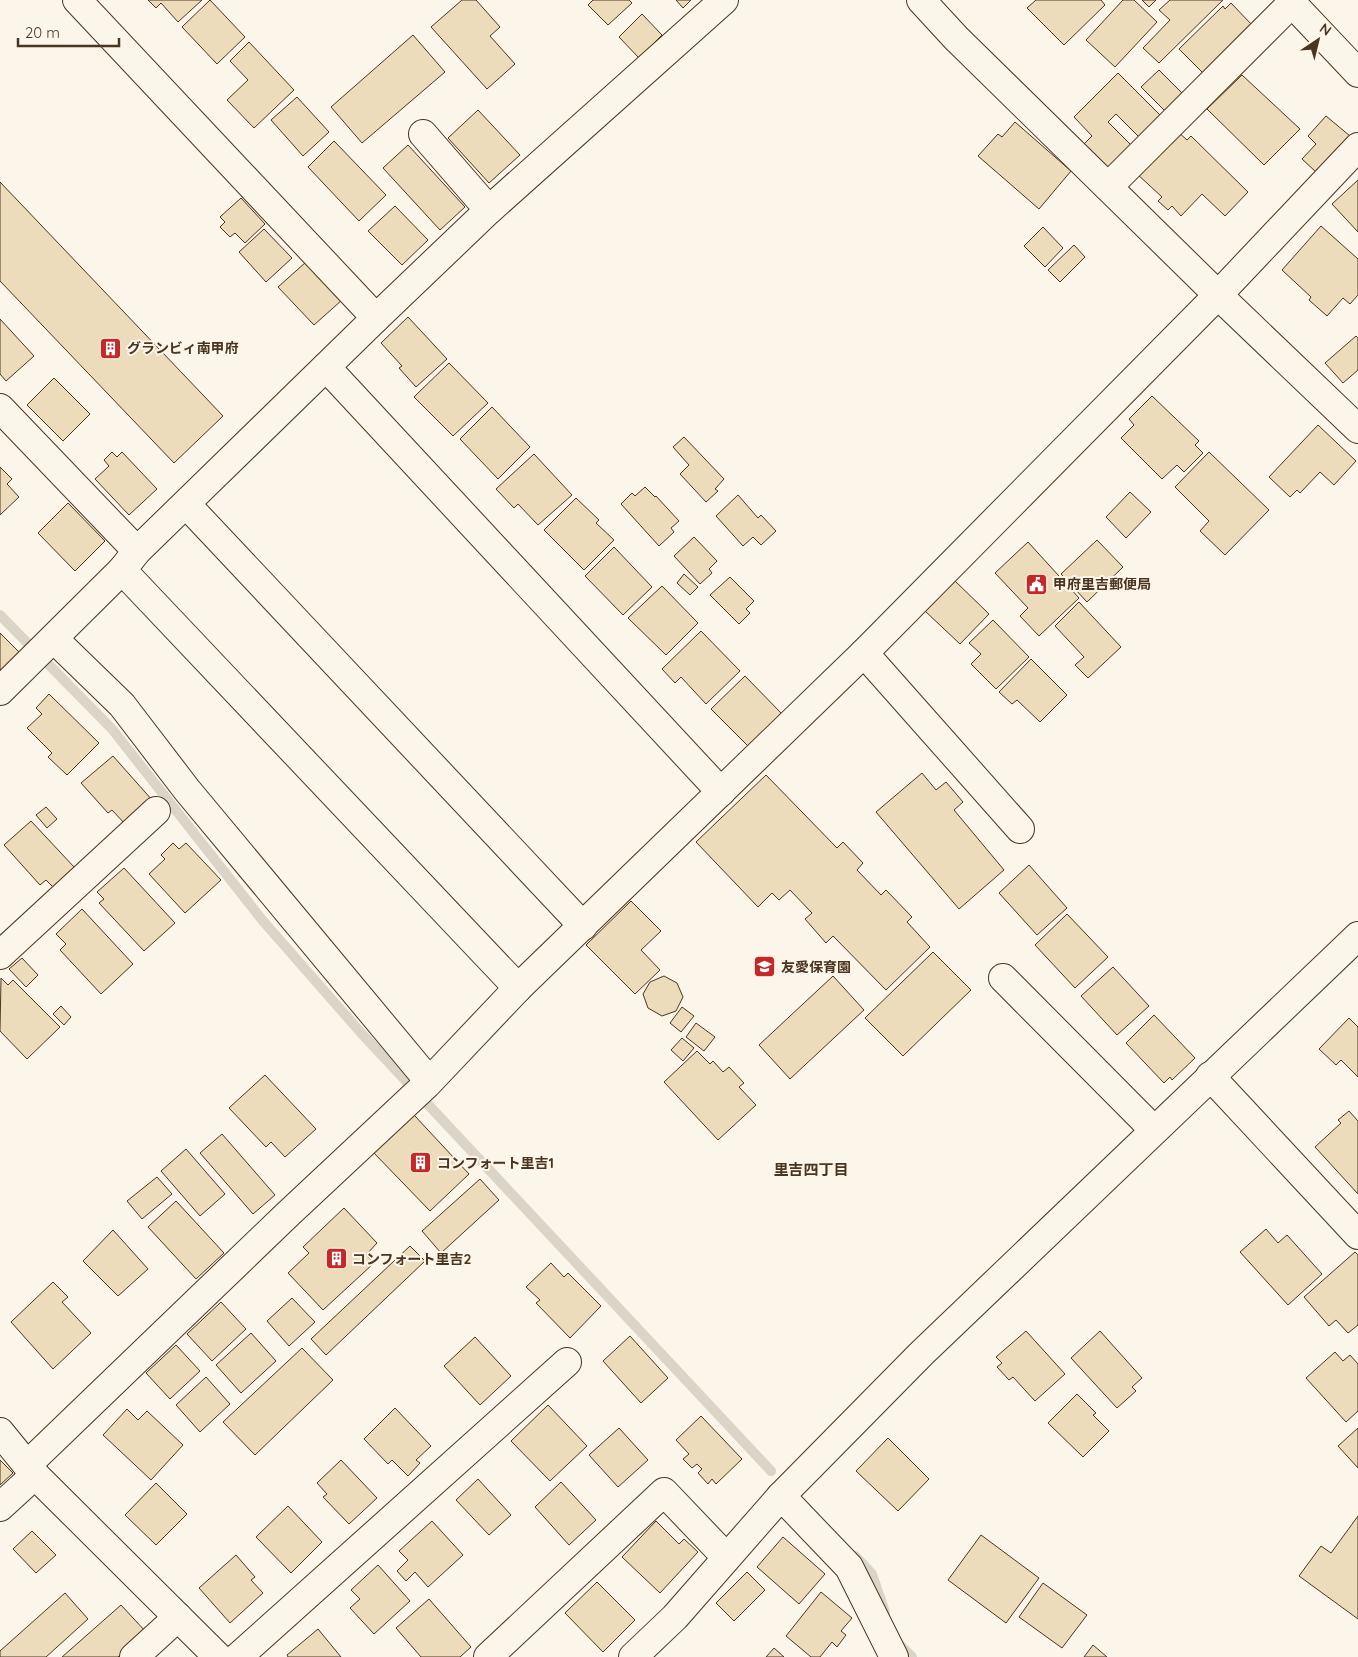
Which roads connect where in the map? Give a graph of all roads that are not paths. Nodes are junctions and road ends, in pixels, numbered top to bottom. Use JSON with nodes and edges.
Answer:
{"nodes":[{"id":1,"x":77,"y":0,"type":"edge"},
{"id":2,"x":724,"y":0,"type":"edge"},
{"id":3,"x":921,"y":0,"type":"edge"},
{"id":4,"x":1290,"y":2,"type":"edge"},
{"id":5,"x":1358,"y":73,"type":"edge"},
{"id":6,"x":423,"y":134,"type":"dead end"},
{"id":7,"x":1358,"y":147,"type":"edge"},
{"id":8,"x":1108,"y":187,"type":"junction"},
{"id":9,"x":490,"y":210,"type":"junction"},
{"id":10,"x":1218,"y":296,"type":"junction"},
{"id":11,"x":376,"y":318,"type":"junction"},
{"id":12,"x":326,"y":367,"type":"junction"},
{"id":13,"x":0,"y":408,"type":"edge"},
{"id":14,"x":1358,"y":430,"type":"edge"},
{"id":15,"x":186,"y":504,"type":"junction"},
{"id":16,"x":129,"y":560,"type":"junction"},
{"id":17,"x":51,"y":642,"type":"junction"},
{"id":18,"x":864,"y":653,"type":"junction"},
{"id":19,"x":0,"y":691,"type":"edge"},
{"id":20,"x":721,"y":792,"type":"junction"},
{"id":21,"x":156,"y":812,"type":"dead end"},
{"id":22,"x":1020,"y":829,"type":"dead end"},
{"id":23,"x":584,"y":926,"type":"junction"},
{"id":24,"x":1358,"y":936,"type":"edge"},
{"id":25,"x":0,"y":955,"type":"edge"},
{"id":26,"x":1003,"y":978,"type":"dead end"},
{"id":27,"x":518,"y":988,"type":"junction"},
{"id":28,"x":1210,"y":1076,"type":"junction"},
{"id":29,"x":428,"y":1082,"type":"junction"},
{"id":30,"x":1154,"y":1130,"type":"junction"},
{"id":31,"x":1358,"y":1235,"type":"edge"},
{"id":32,"x":568,"y":1362,"type":"dead end"},
{"id":33,"x":0,"y":1432,"type":"edge"},
{"id":34,"x":31,"y":1470,"type":"junction"},
{"id":35,"x":780,"y":1496,"type":"junction"},
{"id":36,"x":0,"y":1507,"type":"edge"},
{"id":37,"x":726,"y":1557,"type":"junction"},
{"id":38,"x":178,"y":1617,"type":"junction"},
{"id":39,"x":134,"y":1657,"type":"edge"},
{"id":40,"x":218,"y":1657,"type":"edge"},
{"id":41,"x":238,"y":1657,"type":"edge"},
{"id":42,"x":488,"y":1657,"type":"edge"},
{"id":43,"x":633,"y":1657,"type":"edge"},
{"id":44,"x":894,"y":1657,"type":"edge"}],
"edges":[{"from":1,"to":11,"type":"street"},
{"from":2,"to":9,"type":"street"},
{"from":3,"to":8,"type":"street"},
{"from":4,"to":5,"type":"street"},
{"from":4,"to":8,"type":"street"},
{"from":6,"to":9,"type":"street"},
{"from":7,"to":10,"type":"street"},
{"from":8,"to":10,"type":"street"},
{"from":9,"to":11,"type":"street"},
{"from":10,"to":14,"type":"street"},
{"from":10,"to":18,"type":"street"},
{"from":11,"to":12,"type":"street"},
{"from":12,"to":15,"type":"street"},
{"from":12,"to":20,"type":"street"},
{"from":13,"to":16,"type":"street"},
{"from":15,"to":16,"type":"street"},
{"from":15,"to":23,"type":"street"},
{"from":16,"to":17,"type":"street"},
{"from":16,"to":27,"type":"street"},
{"from":17,"to":19,"type":"street"},
{"from":17,"to":29,"type":"street"},
{"from":18,"to":20,"type":"street"},
{"from":18,"to":22,"type":"street"},
{"from":20,"to":23,"type":"street"},
{"from":21,"to":25,"type":"street"},
{"from":23,"to":27,"type":"street"},
{"from":24,"to":28,"type":"street"},
{"from":26,"to":30,"type":"street"},
{"from":27,"to":29,"type":"street"},
{"from":28,"to":30,"type":"street"},
{"from":28,"to":31,"type":"street"},
{"from":29,"to":34,"type":"street"},
{"from":30,"to":35,"type":"street"},
{"from":32,"to":41,"type":"street"},
{"from":33,"to":34,"type":"street"},
{"from":34,"to":36,"type":"street"},
{"from":34,"to":38,"type":"street"},
{"from":35,"to":37,"type":"street"},
{"from":35,"to":44,"type":"street"},
{"from":37,"to":42,"type":"street"},
{"from":37,"to":43,"type":"street"},
{"from":38,"to":39,"type":"street"},
{"from":38,"to":40,"type":"street"}]}
